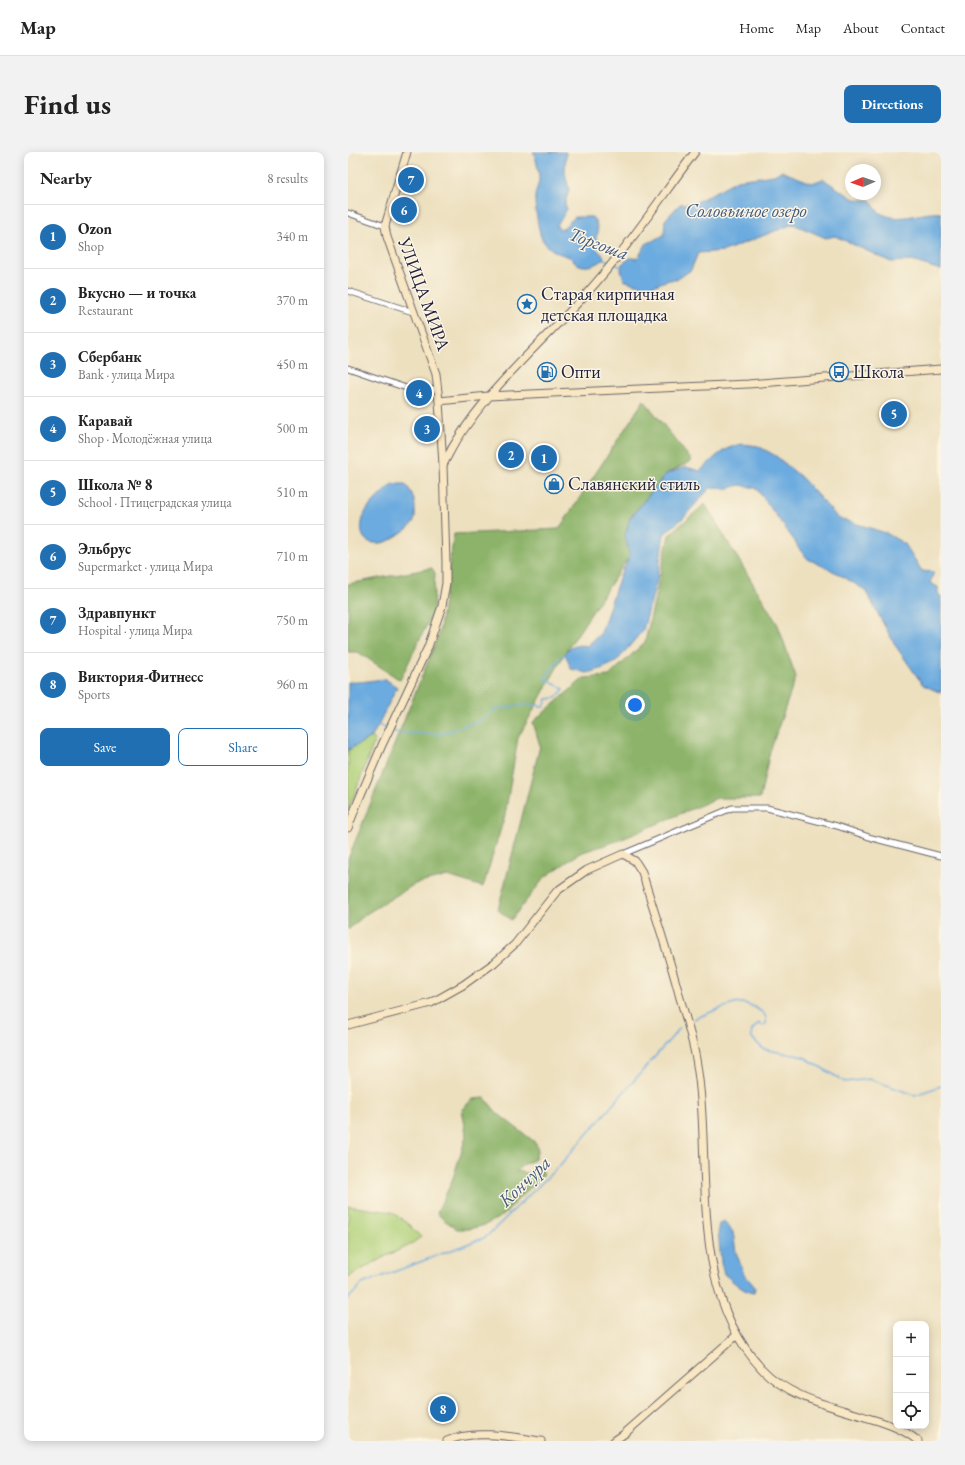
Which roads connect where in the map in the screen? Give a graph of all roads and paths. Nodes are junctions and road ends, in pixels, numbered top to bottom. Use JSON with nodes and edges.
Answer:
{"nodes":[{"id":1,"x":407,"y":152,"type":"edge"},
{"id":2,"x":695,"y":152,"type":"edge"},
{"id":3,"x":348,"y":213,"type":"edge"},
{"id":4,"x":386,"y":226,"type":"junction"},
{"id":5,"x":348,"y":291,"type":"edge"},
{"id":6,"x":413,"y":312,"type":"junction"},
{"id":7,"x":348,"y":368,"type":"edge"},
{"id":8,"x":941,"y":369,"type":"edge"},
{"id":9,"x":438,"y":389,"type":"junction"},
{"id":10,"x":488,"y":396,"type":"junction"},
{"id":11,"x":440,"y":401,"type":"junction"},
{"id":12,"x":443,"y":465,"type":"junction"},
{"id":13,"x":348,"y":828,"type":"edge"},
{"id":14,"x":623,"y":854,"type":"junction"},
{"id":15,"x":941,"y":856,"type":"edge"},
{"id":16,"x":348,"y":1025,"type":"edge"},
{"id":17,"x":737,"y":1335,"type":"junction"},
{"id":18,"x":513,"y":1439,"type":"edge"},
{"id":19,"x":447,"y":1441,"type":"edge"},
{"id":20,"x":541,"y":1441,"type":"edge"},
{"id":21,"x":614,"y":1441,"type":"edge"},
{"id":22,"x":918,"y":1441,"type":"edge"}],
"edges":[{"from":1,"to":4,"type":"main road","name":"УЛИЦА МИРА"},
{"from":2,"to":10,"type":"main road"},
{"from":3,"to":4,"type":"street"},
{"from":4,"to":6,"type":"main road","name":"УЛИЦА МИРА"},
{"from":5,"to":6,"type":"street"},
{"from":6,"to":9,"type":"main road","name":"УЛИЦА МИРА"},
{"from":7,"to":9,"type":"street"},
{"from":8,"to":10,"type":"main road"},
{"from":9,"to":11,"type":"main road","name":"УЛИЦА МИРА"},
{"from":10,"to":11,"type":"main road"},
{"from":10,"to":12,"type":"main road"},
{"from":11,"to":12,"type":"main road","name":"УЛИЦА МИРА"},
{"from":12,"to":13,"type":"main road","name":"УЛИЦА МИРА"},
{"from":14,"to":15,"type":"street"},
{"from":14,"to":16,"type":"main road"},
{"from":14,"to":17,"type":"main road"},
{"from":17,"to":21,"type":"main road"},
{"from":17,"to":22,"type":"main road"},
{"from":18,"to":19,"type":"main road"},
{"from":18,"to":20,"type":"main road"}]}
